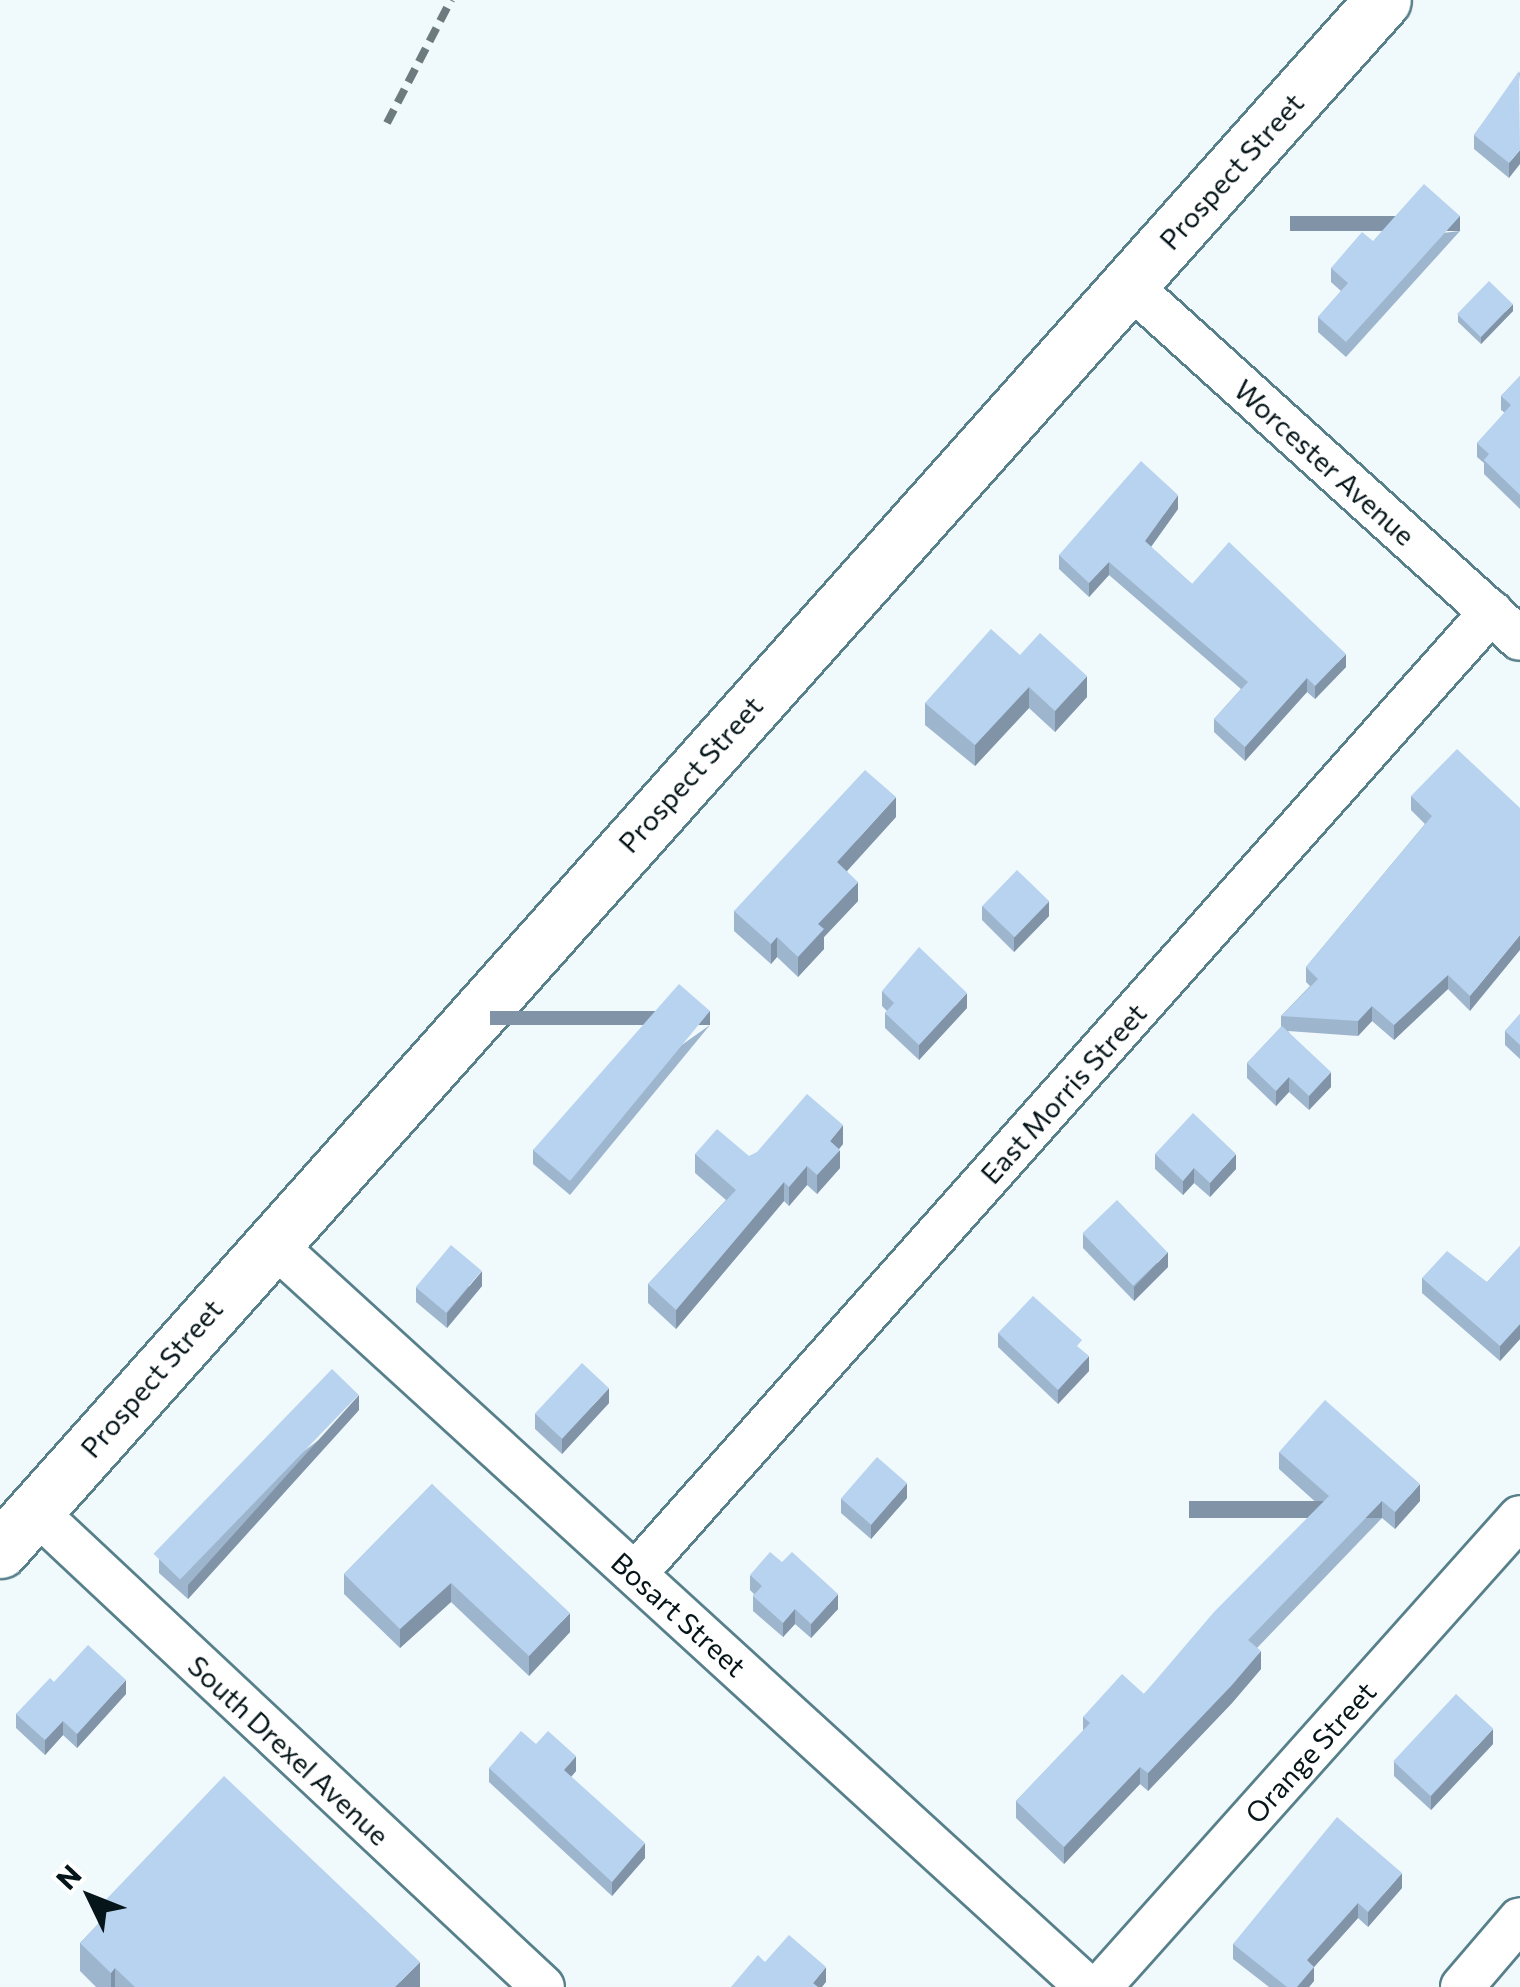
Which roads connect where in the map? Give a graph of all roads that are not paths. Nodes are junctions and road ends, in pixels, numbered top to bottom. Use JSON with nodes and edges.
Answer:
{"nodes":[{"id":1,"x":1383,"y":0,"type":"edge"},
{"id":2,"x":1129,"y":285,"type":"junction"},
{"id":3,"x":1505,"y":625,"type":"edge"},
{"id":4,"x":270,"y":1241,"type":"junction"},
{"id":5,"x":1520,"y":1518,"type":"edge"},
{"id":6,"x":18,"y":1530,"type":"edge"},
{"id":7,"x":635,"y":1574,"type":"junction"},
{"id":8,"x":1520,"y":1918,"type":"edge"},
{"id":9,"x":544,"y":1987,"type":"edge"},
{"id":10,"x":1088,"y":1987,"type":"edge"},
{"id":11,"x":1100,"y":1987,"type":"edge"},
{"id":12,"x":1462,"y":1987,"type":"edge"}],
"edges":[{"from":1,"to":2,"type":"main road","name":"Prospect Street"},
{"from":2,"to":3,"type":"street","name":"Worcester Avenue"},
{"from":2,"to":4,"type":"main road","name":"Prospect Street"},
{"from":3,"to":7,"type":"street","name":"East Morris Street"},
{"from":4,"to":6,"type":"main road","name":"Prospect Street"},
{"from":4,"to":7,"type":"street","name":"Bosart Street"},
{"from":5,"to":11,"type":"street","name":"Orange Street"},
{"from":6,"to":9,"type":"street","name":"South Drexel Avenue"},
{"from":7,"to":10,"type":"street","name":"Bosart Street"},
{"from":8,"to":12,"type":"street"}]}
